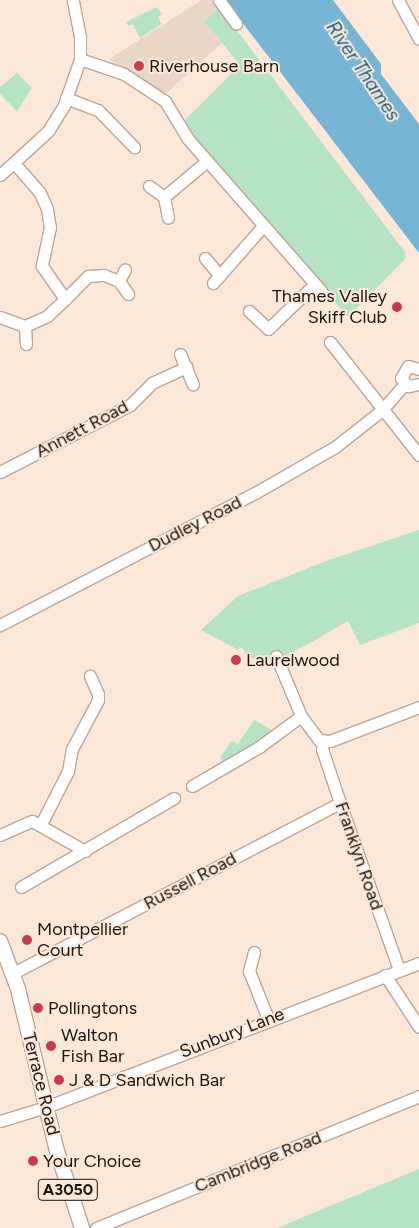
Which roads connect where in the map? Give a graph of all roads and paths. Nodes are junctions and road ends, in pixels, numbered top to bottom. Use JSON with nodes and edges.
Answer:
{"nodes":[{"id":1,"x":73,"y":0,"type":"edge"},
{"id":2,"x":219,"y":0,"type":"edge"},
{"id":3,"x":398,"y":0,"type":"edge"},
{"id":4,"x":236,"y":23,"type":"dead end"},
{"id":5,"x":419,"y":39,"type":"edge"},
{"id":6,"x":80,"y":59,"type":"junction"},
{"id":7,"x":66,"y":98,"type":"junction"},
{"id":8,"x":134,"y":147,"type":"dead end"},
{"id":9,"x":207,"y":161,"type":"junction"},
{"id":10,"x":15,"y":164,"type":"junction"},
{"id":11,"x":0,"y":175,"type":"edge"},
{"id":12,"x":149,"y":186,"type":"dead end"},
{"id":13,"x":164,"y":197,"type":"junction"},
{"id":14,"x":168,"y":218,"type":"dead end"},
{"id":15,"x":264,"y":226,"type":"junction"},
{"id":16,"x":205,"y":258,"type":"dead end"},
{"id":17,"x":125,"y":269,"type":"dead end"},
{"id":18,"x":119,"y":281,"type":"junction"},
{"id":19,"x":128,"y":294,"type":"dead end"},
{"id":20,"x":65,"y":298,"type":"junction"},
{"id":21,"x":250,"y":311,"type":"dead end"},
{"id":22,"x":0,"y":317,"type":"edge"},
{"id":23,"x":25,"y":326,"type":"junction"},
{"id":24,"x":330,"y":342,"type":"dead end"},
{"id":25,"x":26,"y":344,"type":"dead end"},
{"id":26,"x":180,"y":354,"type":"dead end"},
{"id":27,"x":186,"y":367,"type":"junction"},
{"id":28,"x":419,"y":369,"type":"edge"},
{"id":29,"x":193,"y":384,"type":"dead end"},
{"id":30,"x":405,"y":384,"type":"junction"},
{"id":31,"x":419,"y":384,"type":"edge"},
{"id":32,"x":382,"y":410,"type":"junction"},
{"id":33,"x":419,"y":455,"type":"edge"},
{"id":34,"x":0,"y":472,"type":"edge"},
{"id":35,"x":0,"y":625,"type":"edge"},
{"id":36,"x":276,"y":656,"type":"dead end"},
{"id":37,"x":90,"y":676,"type":"dead end"},
{"id":38,"x":419,"y":707,"type":"edge"},
{"id":39,"x":301,"y":716,"type":"junction"},
{"id":40,"x":323,"y":741,"type":"junction"},
{"id":41,"x":192,"y":786,"type":"dead end"},
{"id":42,"x":174,"y":798,"type":"dead end"},
{"id":43,"x":340,"y":803,"type":"junction"},
{"id":44,"x":41,"y":824,"type":"junction"},
{"id":45,"x":0,"y":835,"type":"edge"},
{"id":46,"x":85,"y":851,"type":"junction"},
{"id":47,"x":21,"y":887,"type":"dead end"},
{"id":48,"x":0,"y":941,"type":"edge"},
{"id":49,"x":254,"y":952,"type":"dead end"},
{"id":50,"x":419,"y":963,"type":"edge"},
{"id":51,"x":399,"y":970,"type":"junction"},
{"id":52,"x":13,"y":973,"type":"junction"},
{"id":53,"x":385,"y":975,"type":"junction"},
{"id":54,"x":268,"y":1019,"type":"junction"},
{"id":55,"x":419,"y":1027,"type":"edge"},
{"id":56,"x":419,"y":1096,"type":"edge"},
{"id":57,"x":46,"y":1107,"type":"junction"},
{"id":58,"x":0,"y":1121,"type":"edge"},
{"id":59,"x":82,"y":1228,"type":"edge"},
{"id":60,"x":96,"y":1228,"type":"edge"}],
"edges":[{"from":1,"to":6,"type":"street"},
{"from":2,"to":4,"type":"street"},
{"from":3,"to":5,"type":"street"},
{"from":6,"to":7,"type":"street"},
{"from":6,"to":9,"type":"street"},
{"from":7,"to":8,"type":"street"},
{"from":7,"to":10,"type":"street"},
{"from":9,"to":13,"type":"street"},
{"from":9,"to":15,"type":"street"},
{"from":10,"to":11,"type":"street"},
{"from":10,"to":20,"type":"street"},
{"from":12,"to":13,"type":"street"},
{"from":13,"to":14,"type":"street"},
{"from":15,"to":16,"type":"street"},
{"from":15,"to":21,"type":"street"},
{"from":17,"to":18,"type":"street"},
{"from":18,"to":19,"type":"street"},
{"from":18,"to":20,"type":"street"},
{"from":20,"to":23,"type":"street"},
{"from":22,"to":23,"type":"street"},
{"from":23,"to":25,"type":"street"},
{"from":24,"to":32,"type":"street"},
{"from":26,"to":27,"type":"street"},
{"from":27,"to":29,"type":"street"},
{"from":27,"to":34,"type":"street","name":"Annett Road"},
{"from":28,"to":30,"type":"street"},
{"from":30,"to":31,"type":"street"},
{"from":30,"to":32,"type":"street","name":"Dudley Road"},
{"from":32,"to":33,"type":"street"},
{"from":32,"to":35,"type":"street","name":"Dudley Road"},
{"from":36,"to":39,"type":"street"},
{"from":37,"to":44,"type":"street"},
{"from":38,"to":40,"type":"street"},
{"from":39,"to":40,"type":"street"},
{"from":39,"to":41,"type":"street"},
{"from":40,"to":43,"type":"street","name":"Franklyn Road"},
{"from":42,"to":46,"type":"street"},
{"from":43,"to":51,"type":"street","name":"Franklyn Road"},
{"from":43,"to":52,"type":"street","name":"Russell Road"},
{"from":44,"to":45,"type":"street"},
{"from":44,"to":46,"type":"street"},
{"from":46,"to":47,"type":"street"},
{"from":48,"to":52,"type":"main road","name":"Terrace Road","number":"A3050"},
{"from":49,"to":54,"type":"street"},
{"from":50,"to":51,"type":"street","name":"Sunbury Lane"},
{"from":51,"to":53,"type":"street","name":"Sunbury Lane"},
{"from":52,"to":57,"type":"main road","name":"Terrace Road","number":"A3050"},
{"from":53,"to":54,"type":"street","name":"Sunbury Lane"},
{"from":53,"to":55,"type":"street"},
{"from":54,"to":57,"type":"street","name":"Sunbury Lane"},
{"from":56,"to":60,"type":"street","name":"Cambridge Road"},
{"from":57,"to":58,"type":"street","name":"Sunbury Lane"},
{"from":57,"to":59,"type":"main road","name":"Terrace Road","number":"A3050"}]}
